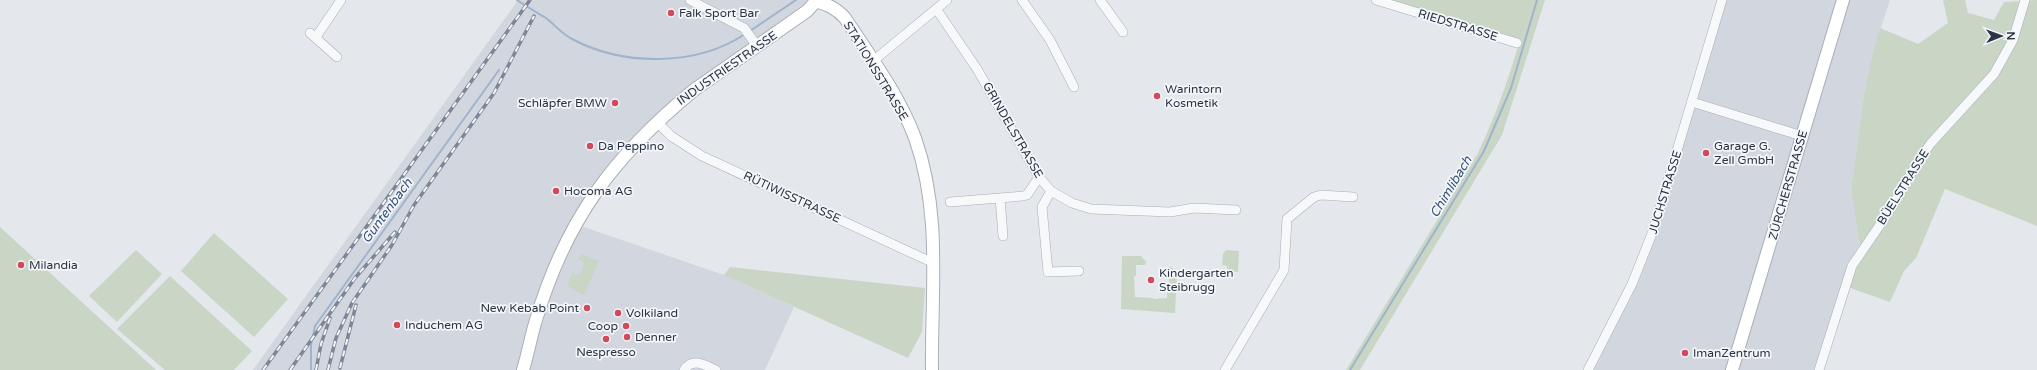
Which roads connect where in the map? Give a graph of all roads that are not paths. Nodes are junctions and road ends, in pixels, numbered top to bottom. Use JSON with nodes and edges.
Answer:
{"nodes":[{"id":1,"x":341,"y":0,"type":"edge"},
{"id":2,"x":690,"y":0,"type":"edge"},
{"id":3,"x":816,"y":0,"type":"edge"},
{"id":4,"x":948,"y":0,"type":"edge"},
{"id":5,"x":1022,"y":0,"type":"edge"},
{"id":6,"x":1100,"y":0,"type":"edge"},
{"id":7,"x":1376,"y":0,"type":"edge"},
{"id":8,"x":1722,"y":0,"type":"edge"},
{"id":9,"x":1843,"y":0,"type":"edge"},
{"id":10,"x":2025,"y":0,"type":"edge"},
{"id":11,"x":937,"y":10,"type":"junction"},
{"id":12,"x":1123,"y":32,"type":"dead end"},
{"id":13,"x":754,"y":42,"type":"junction"},
{"id":14,"x":1517,"y":43,"type":"dead end"},
{"id":15,"x":337,"y":57,"type":"dead end"},
{"id":16,"x":873,"y":61,"type":"junction"},
{"id":17,"x":1074,"y":87,"type":"dead end"},
{"id":18,"x":1692,"y":102,"type":"junction"},
{"id":19,"x":656,"y":122,"type":"junction"},
{"id":20,"x":1802,"y":136,"type":"junction"},
{"id":21,"x":1039,"y":177,"type":"junction"},
{"id":22,"x":1051,"y":191,"type":"junction"},
{"id":23,"x":1353,"y":197,"type":"dead end"},
{"id":24,"x":1000,"y":198,"type":"junction"},
{"id":25,"x":950,"y":202,"type":"dead end"},
{"id":26,"x":1236,"y":210,"type":"dead end"},
{"id":27,"x":1002,"y":236,"type":"dead end"},
{"id":28,"x":934,"y":261,"type":"junction"},
{"id":29,"x":1080,"y":271,"type":"dead end"},
{"id":30,"x":523,"y":370,"type":"edge"},
{"id":31,"x":684,"y":370,"type":"edge"},
{"id":32,"x":716,"y":370,"type":"edge"},
{"id":33,"x":932,"y":370,"type":"edge"},
{"id":34,"x":1225,"y":370,"type":"edge"},
{"id":35,"x":1588,"y":370,"type":"edge"},
{"id":36,"x":1732,"y":370,"type":"edge"},
{"id":37,"x":1819,"y":370,"type":"edge"}],
"edges":[{"from":1,"to":15,"type":"street"},
{"from":2,"to":13,"type":"street"},
{"from":3,"to":13,"type":"main road","name":"INDUSTRIESTRASSE"},
{"from":3,"to":16,"type":"main road","name":"STATIONSSTRASSE"},
{"from":4,"to":11,"type":"street"},
{"from":5,"to":17,"type":"street"},
{"from":6,"to":12,"type":"street"},
{"from":7,"to":14,"type":"street","name":"RIEDSTRASSE"},
{"from":8,"to":18,"type":"street","name":"JUCHSTRASSE"},
{"from":9,"to":20,"type":"main road","name":"ZÜRCHERSTRASSE"},
{"from":10,"to":37,"type":"street","name":"BÜELSTRASSE"},
{"from":11,"to":16,"type":"street"},
{"from":11,"to":21,"type":"street","name":"GRINDELSTRASSE"},
{"from":13,"to":19,"type":"main road","name":"INDUSTRIESTRASSE"},
{"from":16,"to":28,"type":"main road","name":"STATIONSSTRASSE"},
{"from":18,"to":20,"type":"street"},
{"from":18,"to":35,"type":"street","name":"JUCHSTRASSE"},
{"from":19,"to":28,"type":"street","name":"RÜTIWISSTRASSE"},
{"from":19,"to":30,"type":"main road","name":"INDUSTRIESTRASSE"},
{"from":20,"to":36,"type":"main road","name":"ZÜRCHERSTRASSE"},
{"from":21,"to":22,"type":"street","name":"GRINDELSTRASSE"},
{"from":21,"to":24,"type":"street"},
{"from":22,"to":26,"type":"street","name":"GRINDELSTRASSE"},
{"from":22,"to":29,"type":"street"},
{"from":23,"to":34,"type":"street"},
{"from":24,"to":25,"type":"street"},
{"from":24,"to":27,"type":"street"},
{"from":28,"to":33,"type":"main road","name":"STATIONSSTRASSE"},
{"from":31,"to":32,"type":"street"}]}
